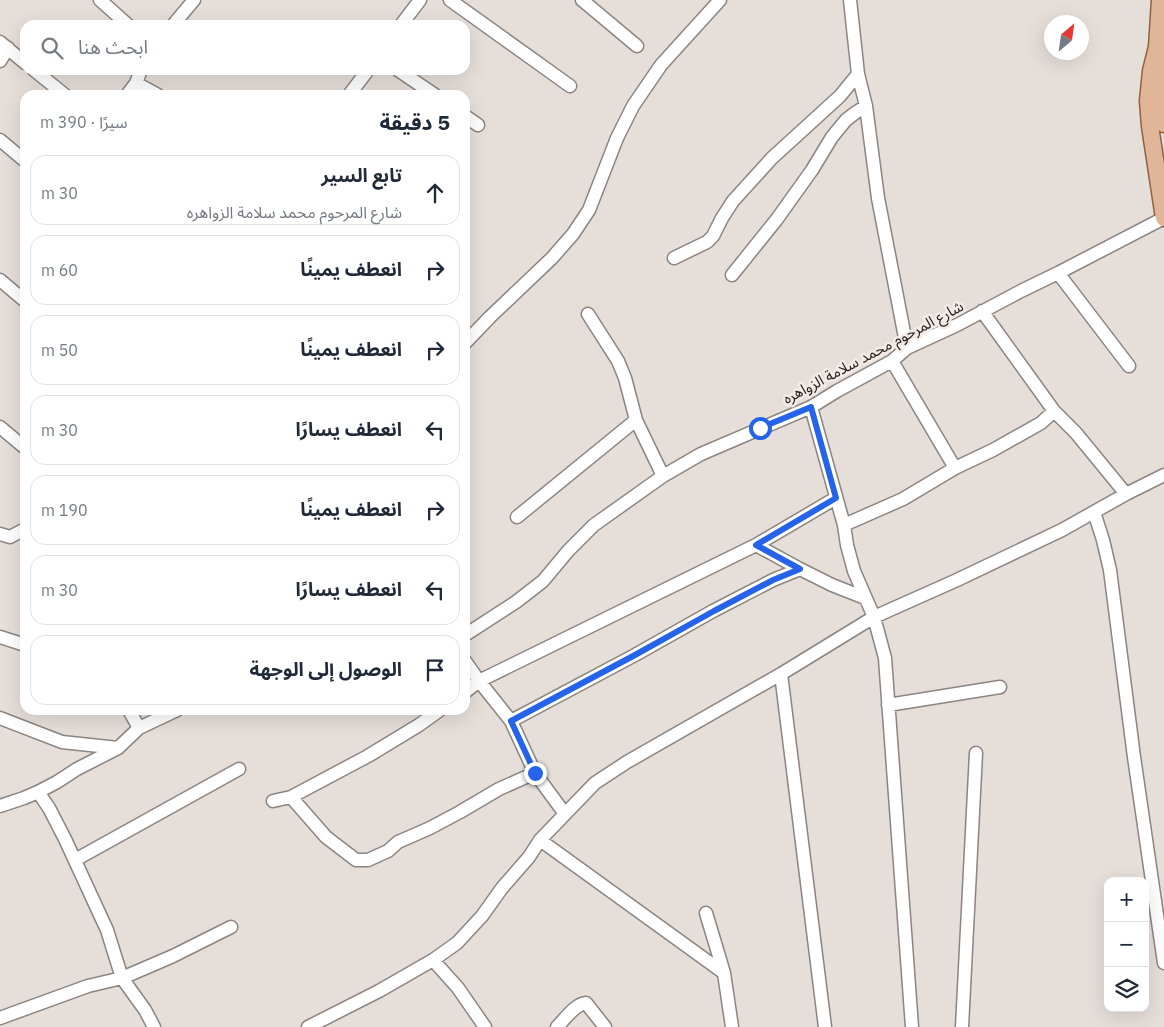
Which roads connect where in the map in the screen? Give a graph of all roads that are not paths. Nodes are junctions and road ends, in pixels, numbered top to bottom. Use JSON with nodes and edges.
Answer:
{"nodes":[{"id":1,"x":100,"y":0,"type":"edge"},
{"id":2,"x":194,"y":0,"type":"edge"},
{"id":3,"x":420,"y":0,"type":"edge"},
{"id":4,"x":450,"y":0,"type":"edge"},
{"id":5,"x":582,"y":0,"type":"edge"},
{"id":6,"x":720,"y":0,"type":"edge"},
{"id":7,"x":850,"y":0,"type":"edge"},
{"id":8,"x":1160,"y":0,"type":"edge"},
{"id":9,"x":122,"y":20,"type":"edge"},
{"id":10,"x":177,"y":20,"type":"edge"},
{"id":11,"x":405,"y":20,"type":"edge"},
{"id":12,"x":4,"y":45,"type":"edge"},
{"id":13,"x":637,"y":46,"type":"dead end"},
{"id":14,"x":1156,"y":47,"type":"junction"},
{"id":15,"x":20,"y":59,"type":"edge"},
{"id":16,"x":0,"y":61,"type":"edge"},
{"id":17,"x":858,"y":74,"type":"junction"},
{"id":18,"x":40,"y":75,"type":"edge"},
{"id":19,"x":139,"y":75,"type":"edge"},
{"id":20,"x":364,"y":75,"type":"edge"},
{"id":21,"x":405,"y":75,"type":"edge"},
{"id":22,"x":136,"y":83,"type":"junction"},
{"id":23,"x":570,"y":86,"type":"dead end"},
{"id":24,"x":59,"y":90,"type":"edge"},
{"id":25,"x":131,"y":90,"type":"edge"},
{"id":26,"x":149,"y":90,"type":"edge"},
{"id":27,"x":353,"y":90,"type":"edge"},
{"id":28,"x":428,"y":90,"type":"edge"},
{"id":29,"x":866,"y":106,"type":"junction"},
{"id":30,"x":470,"y":119,"type":"edge"},
{"id":31,"x":1164,"y":124,"type":"edge"},
{"id":32,"x":478,"y":125,"type":"dead end"},
{"id":33,"x":0,"y":140,"type":"edge"},
{"id":34,"x":20,"y":157,"type":"edge"},
{"id":35,"x":1164,"y":218,"type":"edge"},
{"id":36,"x":674,"y":258,"type":"dead end"},
{"id":37,"x":1058,"y":273,"type":"junction"},
{"id":38,"x":732,"y":275,"type":"dead end"},
{"id":39,"x":0,"y":280,"type":"edge"},
{"id":40,"x":20,"y":297,"type":"edge"},
{"id":41,"x":982,"y":311,"type":"junction"},
{"id":42,"x":588,"y":314,"type":"dead end"},
{"id":43,"x":470,"y":338,"type":"edge"},
{"id":44,"x":907,"y":348,"type":"junction"},
{"id":45,"x":892,"y":361,"type":"junction"},
{"id":46,"x":1129,"y":366,"type":"dead end"},
{"id":47,"x":811,"y":407,"type":"junction"},
{"id":48,"x":1054,"y":411,"type":"junction"},
{"id":49,"x":636,"y":420,"type":"junction"},
{"id":50,"x":0,"y":427,"type":"edge"},
{"id":51,"x":20,"y":444,"type":"edge"},
{"id":52,"x":955,"y":468,"type":"junction"},
{"id":53,"x":662,"y":476,"type":"junction"},
{"id":54,"x":1164,"y":476,"type":"edge"},
{"id":55,"x":1126,"y":494,"type":"junction"},
{"id":56,"x":836,"y":498,"type":"junction"},
{"id":57,"x":1094,"y":512,"type":"junction"},
{"id":58,"x":517,"y":516,"type":"dead end"},
{"id":59,"x":844,"y":525,"type":"junction"},
{"id":60,"x":20,"y":532,"type":"edge"},
{"id":61,"x":0,"y":534,"type":"edge"},
{"id":62,"x":756,"y":545,"type":"junction"},
{"id":63,"x":800,"y":569,"type":"junction"},
{"id":64,"x":866,"y":598,"type":"junction"},
{"id":65,"x":874,"y":617,"type":"junction"},
{"id":66,"x":470,"y":632,"type":"edge"},
{"id":67,"x":0,"y":637,"type":"edge"},
{"id":68,"x":20,"y":643,"type":"edge"},
{"id":69,"x":470,"y":668,"type":"edge"},
{"id":70,"x":781,"y":674,"type":"junction"},
{"id":71,"x":479,"y":681,"type":"junction"},
{"id":72,"x":1000,"y":687,"type":"dead end"},
{"id":73,"x":470,"y":688,"type":"edge"},
{"id":74,"x":888,"y":705,"type":"junction"},
{"id":75,"x":132,"y":715,"type":"edge"},
{"id":76,"x":166,"y":715,"type":"edge"},
{"id":77,"x":433,"y":715,"type":"edge"},
{"id":78,"x":0,"y":718,"type":"edge"},
{"id":79,"x":511,"y":721,"type":"junction"},
{"id":80,"x":139,"y":728,"type":"junction"},
{"id":81,"x":118,"y":748,"type":"junction"},
{"id":82,"x":976,"y":753,"type":"dead end"},
{"id":83,"x":239,"y":769,"type":"dead end"},
{"id":84,"x":535,"y":773,"type":"junction"},
{"id":85,"x":38,"y":792,"type":"junction"},
{"id":86,"x":291,"y":797,"type":"junction"},
{"id":87,"x":273,"y":801,"type":"dead end"},
{"id":88,"x":0,"y":806,"type":"edge"},
{"id":89,"x":565,"y":814,"type":"junction"},
{"id":90,"x":540,"y":840,"type":"junction"},
{"id":91,"x":75,"y":860,"type":"junction"},
{"id":92,"x":706,"y":913,"type":"dead end"},
{"id":93,"x":231,"y":927,"type":"dead end"},
{"id":94,"x":433,"y":960,"type":"junction"},
{"id":95,"x":1164,"y":963,"type":"edge"},
{"id":96,"x":724,"y":973,"type":"junction"},
{"id":97,"x":122,"y":978,"type":"junction"},
{"id":98,"x":0,"y":1018,"type":"edge"},
{"id":99,"x":154,"y":1027,"type":"edge"},
{"id":100,"x":308,"y":1027,"type":"edge"},
{"id":101,"x":485,"y":1027,"type":"edge"},
{"id":102,"x":557,"y":1027,"type":"edge"},
{"id":103,"x":605,"y":1027,"type":"edge"},
{"id":104,"x":732,"y":1027,"type":"edge"},
{"id":105,"x":825,"y":1027,"type":"edge"},
{"id":106,"x":912,"y":1027,"type":"edge"},
{"id":107,"x":962,"y":1027,"type":"edge"}],
"edges":[{"from":1,"to":9,"type":"street"},
{"from":2,"to":10,"type":"street"},
{"from":3,"to":11,"type":"street"},
{"from":4,"to":23,"type":"street"},
{"from":5,"to":13,"type":"street"},
{"from":6,"to":43,"type":"street"},
{"from":7,"to":17,"type":"street"},
{"from":8,"to":14,"type":"main road"},
{"from":12,"to":15,"type":"street"},
{"from":12,"to":16,"type":"street"},
{"from":14,"to":31,"type":"main road"},
{"from":14,"to":35,"type":"main road"},
{"from":17,"to":29,"type":"street"},
{"from":17,"to":36,"type":"street"},
{"from":18,"to":24,"type":"street"},
{"from":19,"to":22,"type":"street"},
{"from":20,"to":27,"type":"street"},
{"from":21,"to":28,"type":"street"},
{"from":22,"to":25,"type":"street"},
{"from":22,"to":26,"type":"street"},
{"from":29,"to":38,"type":"street"},
{"from":29,"to":44,"type":"street"},
{"from":30,"to":32,"type":"street"},
{"from":33,"to":34,"type":"street"},
{"from":35,"to":37,"type":"street","name":"شارع المرحوم محمد سلامة الزواهره"},
{"from":37,"to":41,"type":"street","name":"شارع المرحوم محمد سلامة الزواهره"},
{"from":37,"to":46,"type":"street"},
{"from":39,"to":40,"type":"street"},
{"from":41,"to":44,"type":"street","name":"شارع المرحوم محمد سلامة الزواهره"},
{"from":41,"to":48,"type":"street"},
{"from":42,"to":49,"type":"street"},
{"from":44,"to":45,"type":"street","name":"شارع المرحوم محمد سلامة الزواهره"},
{"from":45,"to":47,"type":"street","name":"شارع المرحوم محمد سلامة الزواهره"},
{"from":45,"to":52,"type":"street"},
{"from":47,"to":53,"type":"street","name":"شارع المرحوم محمد سلامة الزواهره"},
{"from":47,"to":56,"type":"street"},
{"from":48,"to":52,"type":"street"},
{"from":48,"to":55,"type":"street"},
{"from":49,"to":53,"type":"street"},
{"from":49,"to":58,"type":"street"},
{"from":50,"to":51,"type":"street"},
{"from":52,"to":59,"type":"street"},
{"from":53,"to":66,"type":"street","name":"شارع المرحوم محمد سلامة الزواهره"},
{"from":54,"to":55,"type":"street"},
{"from":55,"to":57,"type":"street"},
{"from":56,"to":59,"type":"street"},
{"from":56,"to":62,"type":"street"},
{"from":57,"to":65,"type":"street"},
{"from":57,"to":95,"type":"street"},
{"from":59,"to":64,"type":"street"},
{"from":60,"to":61,"type":"street"},
{"from":62,"to":63,"type":"street"},
{"from":62,"to":71,"type":"street"},
{"from":63,"to":64,"type":"street"},
{"from":63,"to":79,"type":"street"},
{"from":64,"to":65,"type":"street"},
{"from":65,"to":70,"type":"street"},
{"from":65,"to":74,"type":"street"},
{"from":67,"to":68,"type":"street"},
{"from":69,"to":71,"type":"street"},
{"from":70,"to":89,"type":"street"},
{"from":70,"to":105,"type":"street"},
{"from":71,"to":73,"type":"street"},
{"from":71,"to":79,"type":"street"},
{"from":72,"to":74,"type":"street"},
{"from":74,"to":106,"type":"street"},
{"from":75,"to":80,"type":"street"},
{"from":76,"to":80,"type":"street"},
{"from":77,"to":86,"type":"street"},
{"from":78,"to":81,"type":"street"},
{"from":79,"to":84,"type":"street"},
{"from":80,"to":81,"type":"street"},
{"from":81,"to":85,"type":"street"},
{"from":82,"to":107,"type":"street"},
{"from":83,"to":91,"type":"street"},
{"from":84,"to":86,"type":"street"},
{"from":84,"to":89,"type":"street"},
{"from":85,"to":88,"type":"street"},
{"from":85,"to":91,"type":"street"},
{"from":86,"to":87,"type":"street"},
{"from":89,"to":90,"type":"street"},
{"from":90,"to":94,"type":"street"},
{"from":90,"to":96,"type":"street"},
{"from":91,"to":97,"type":"street"},
{"from":92,"to":96,"type":"street"},
{"from":93,"to":97,"type":"street"},
{"from":94,"to":100,"type":"street"},
{"from":94,"to":101,"type":"street"},
{"from":96,"to":104,"type":"street"},
{"from":97,"to":98,"type":"street"},
{"from":97,"to":99,"type":"street"},
{"from":102,"to":103,"type":"street"}]}
